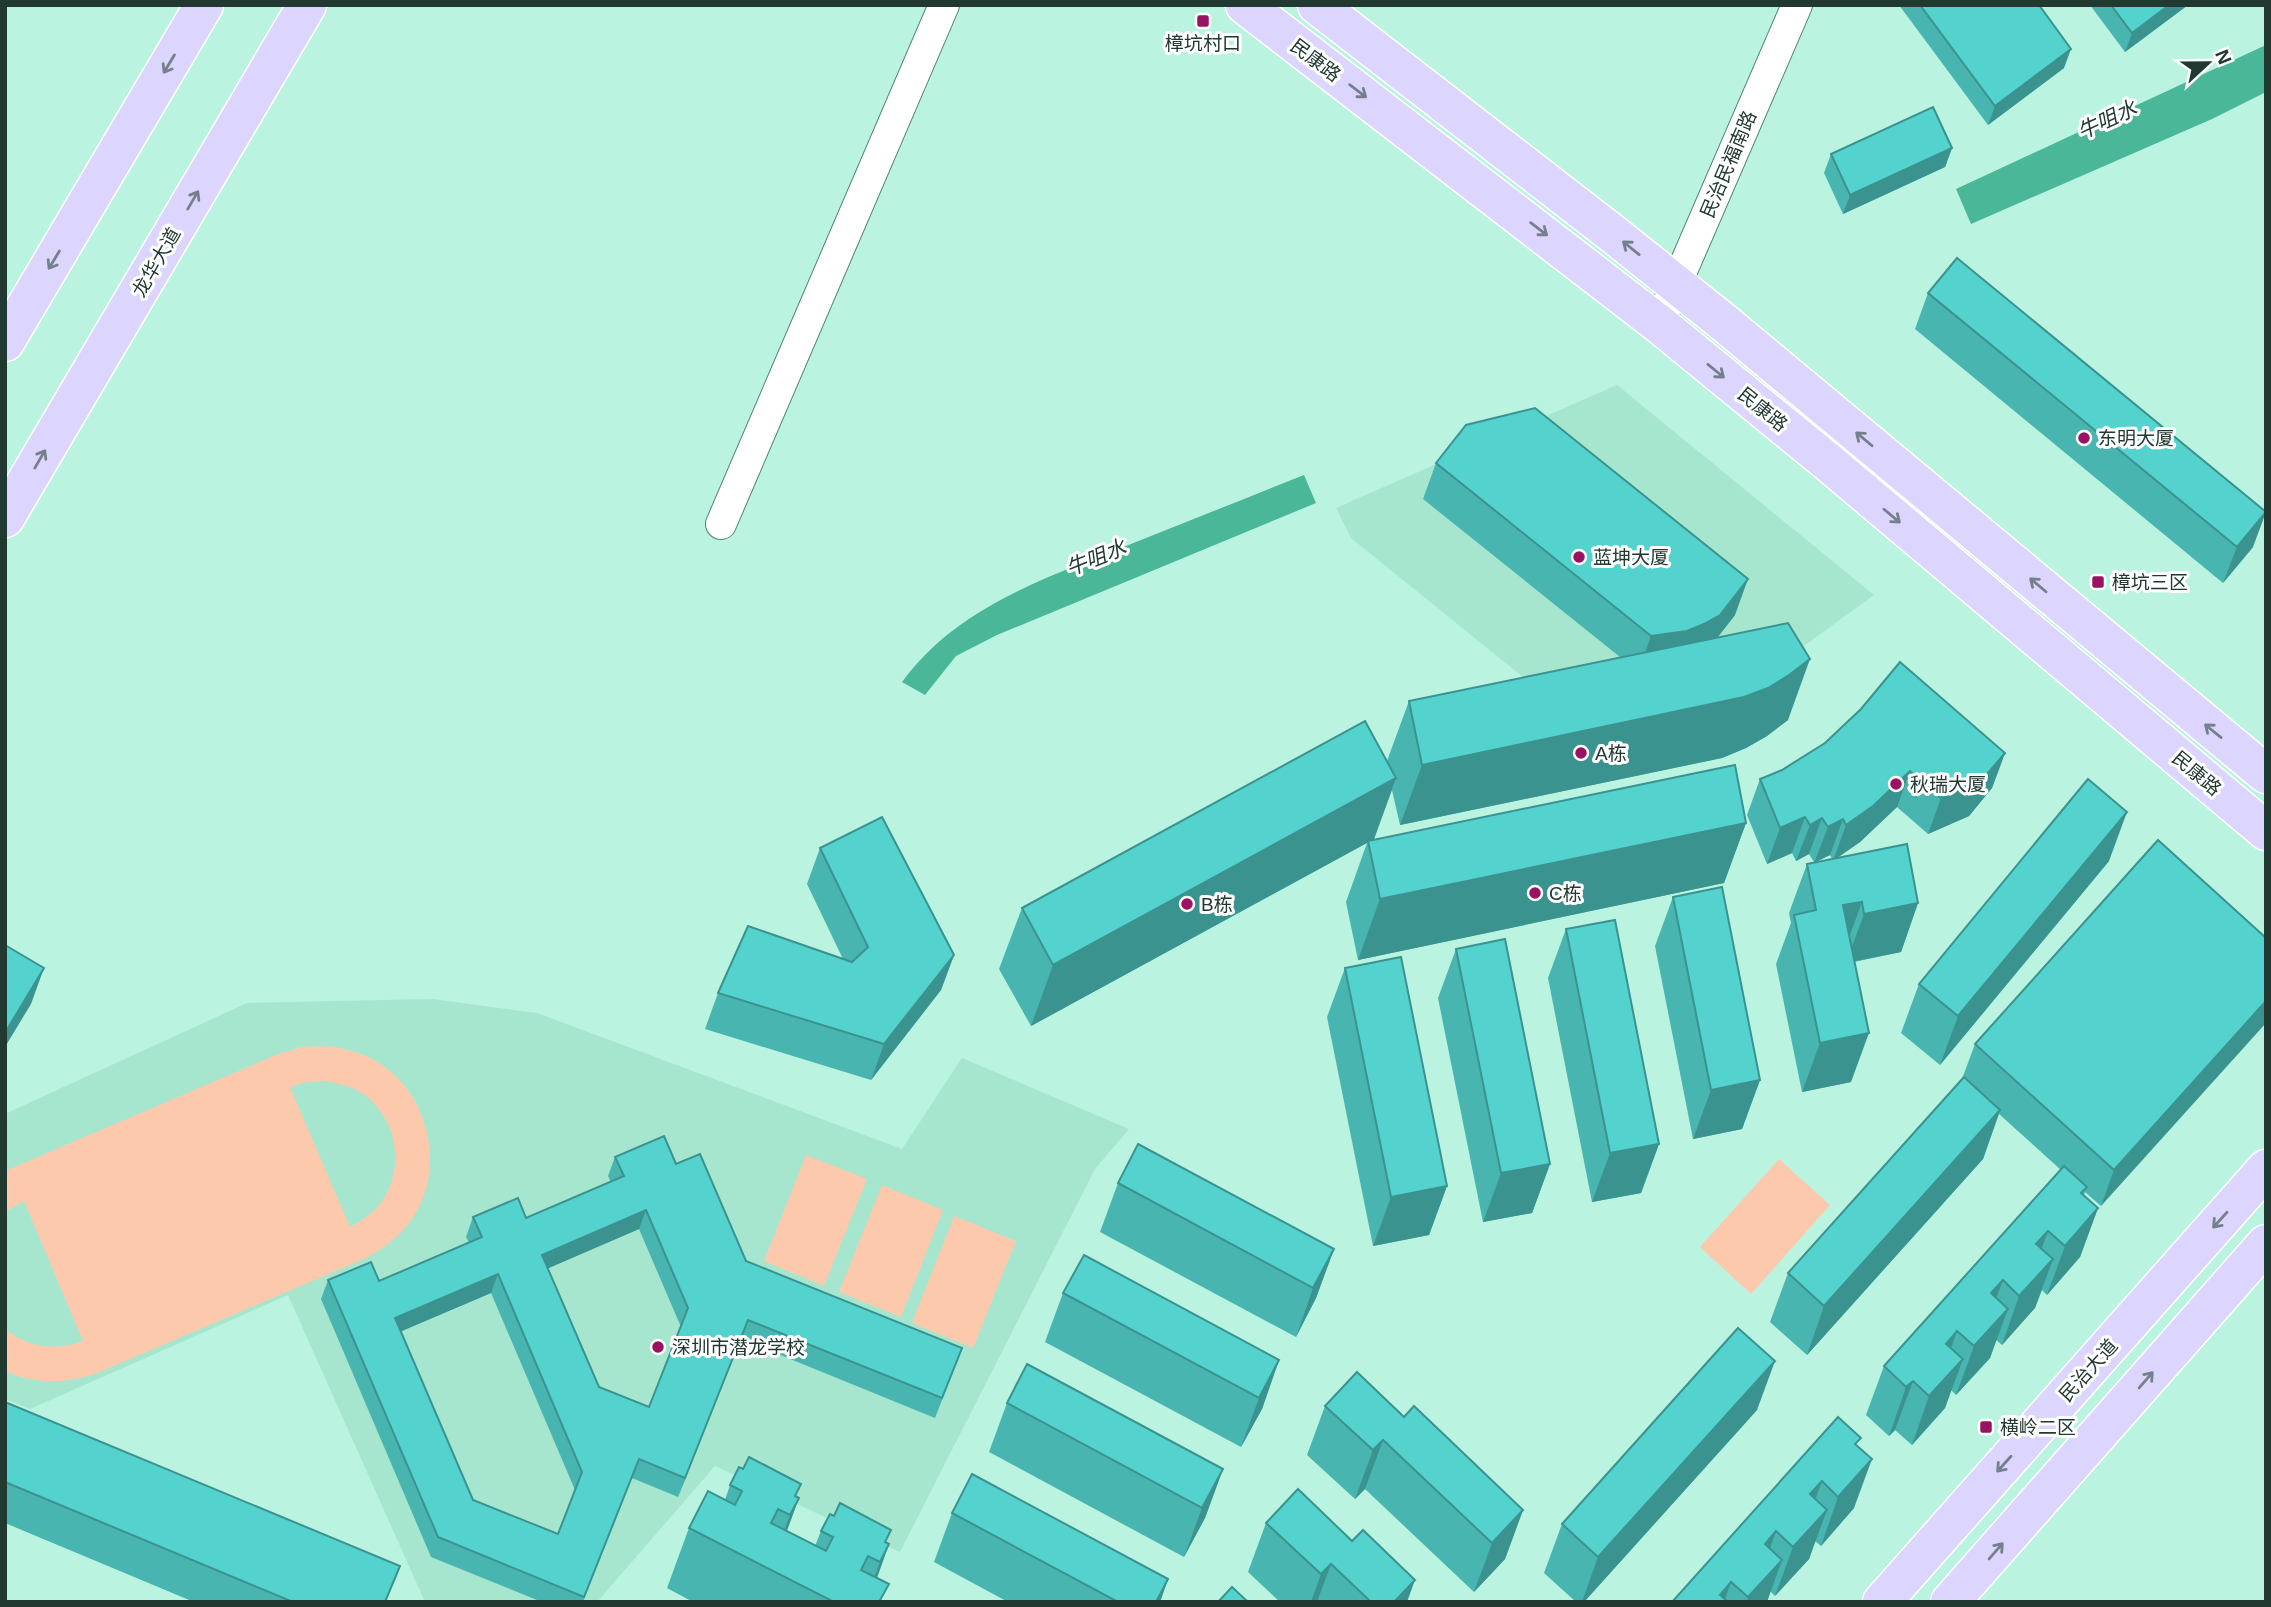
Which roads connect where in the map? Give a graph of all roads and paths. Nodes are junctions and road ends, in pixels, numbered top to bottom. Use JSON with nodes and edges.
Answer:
{"nodes":[{"id":1,"x":204,"y":5,"type":"edge"},
{"id":2,"x":307,"y":5,"type":"edge"},
{"id":3,"x":944,"y":5,"type":"edge"},
{"id":4,"x":1245,"y":5,"type":"edge"},
{"id":5,"x":1317,"y":5,"type":"edge"},
{"id":6,"x":1797,"y":5,"type":"edge"},
{"id":7,"x":1676,"y":284,"type":"junction"},
{"id":8,"x":1659,"y":324,"type":"junction"},
{"id":9,"x":5,"y":342,"type":"edge"},
{"id":10,"x":5,"y":518,"type":"edge"},
{"id":11,"x":722,"y":524,"type":"dead end"},
{"id":12,"x":2266,"y":774,"type":"edge"},
{"id":13,"x":2266,"y":831,"type":"edge"},
{"id":14,"x":2266,"y":1169,"type":"edge"},
{"id":15,"x":2266,"y":1244,"type":"edge"},
{"id":16,"x":1882,"y":1602,"type":"edge"},
{"id":17,"x":1951,"y":1602,"type":"edge"}],
"edges":[{"from":1,"to":9,"type":"main road","one_way":true},
{"from":10,"to":2,"type":"main road","name":"龙华大道","one_way":true},
{"from":3,"to":11,"type":"street"},
{"from":4,"to":8,"type":"main road","name":"民康路","one_way":true},
{"from":7,"to":5,"type":"main road","one_way":true},
{"from":6,"to":7,"type":"street","name":"民治民福南路"},
{"from":7,"to":8,"type":"street","name":"民治民福南路"},
{"from":12,"to":7,"type":"main road","one_way":true},
{"from":8,"to":13,"type":"main road","name":"民康路","one_way":true},
{"from":14,"to":16,"type":"main road","name":"民治大道","one_way":true},
{"from":17,"to":15,"type":"main road","one_way":true}]}
